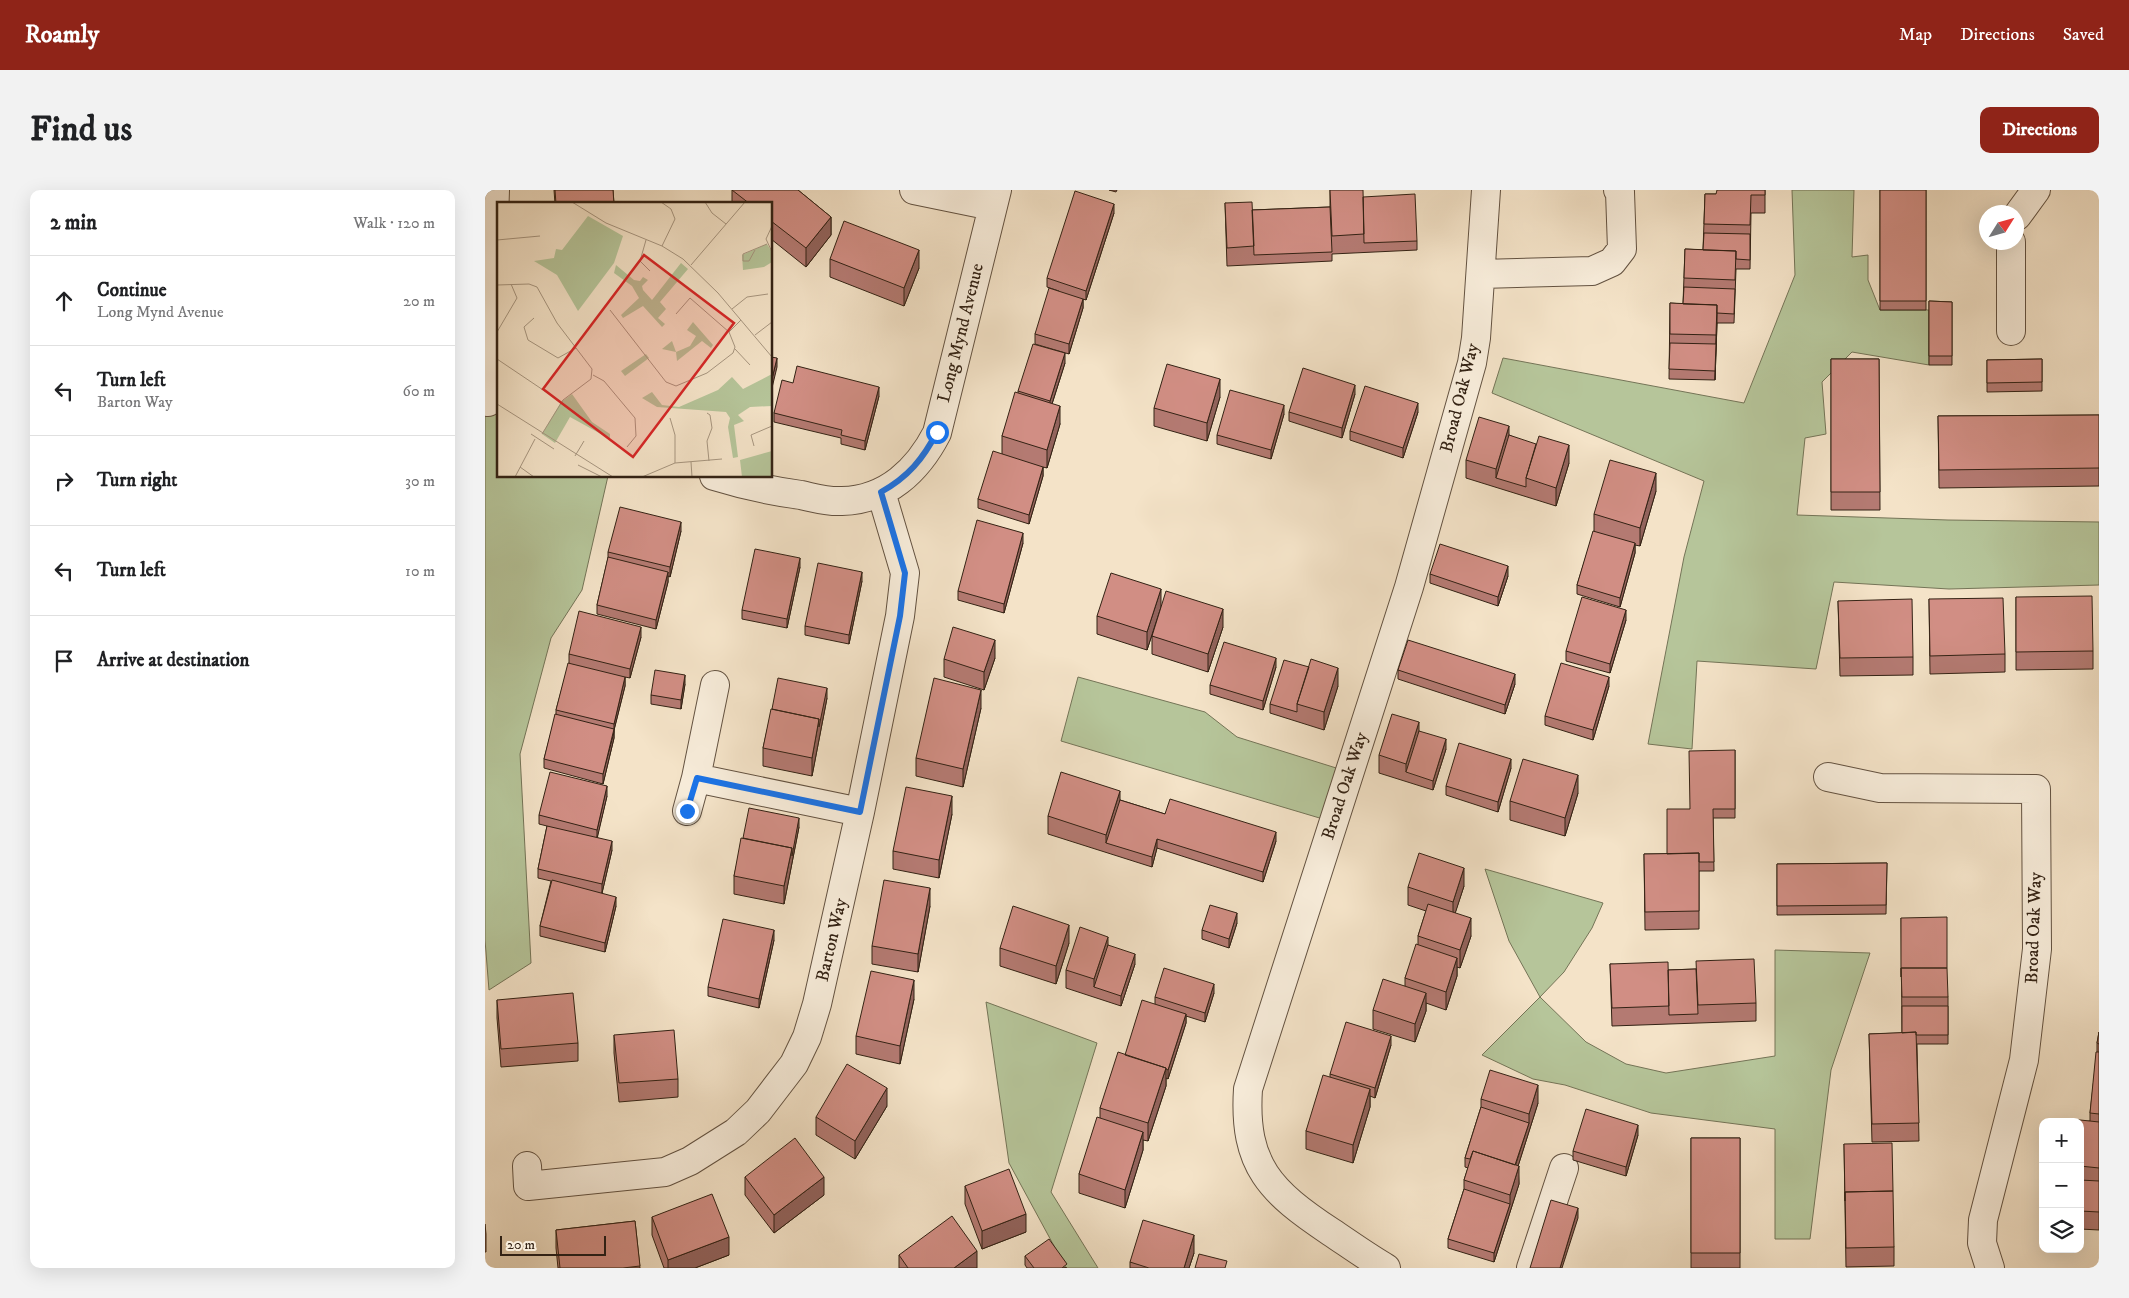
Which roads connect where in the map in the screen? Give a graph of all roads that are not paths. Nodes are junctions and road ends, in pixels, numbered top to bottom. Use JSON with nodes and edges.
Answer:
{"nodes":[{"id":1,"x":495,"y":190,"type":"edge"},
{"id":2,"x":914,"y":190,"type":"edge"},
{"id":3,"x":1486,"y":190,"type":"edge"},
{"id":4,"x":1618,"y":190,"type":"edge"},
{"id":5,"x":2036,"y":190,"type":"edge"},
{"id":6,"x":994,"y":198,"type":"edge"},
{"id":7,"x":2024,"y":206,"type":"edge"},
{"id":8,"x":2011,"y":250,"type":"edge"},
{"id":9,"x":1481,"y":274,"type":"junction"},
{"id":10,"x":2011,"y":331,"type":"dead end"},
{"id":11,"x":491,"y":402,"type":"edge"},
{"id":12,"x":721,"y":478,"type":"edge"},
{"id":13,"x":881,"y":492,"type":"junction"},
{"id":14,"x":715,"y":685,"type":"dead end"},
{"id":15,"x":1828,"y":777,"type":"dead end"},
{"id":16,"x":697,"y":778,"type":"junction"},
{"id":17,"x":687,"y":811,"type":"dead end"},
{"id":18,"x":860,"y":812,"type":"junction"},
{"id":19,"x":527,"y":1166,"type":"dead end"},
{"id":20,"x":1564,"y":1168,"type":"dead end"},
{"id":21,"x":1386,"y":1268,"type":"edge"},
{"id":22,"x":1531,"y":1268,"type":"edge"},
{"id":23,"x":1990,"y":1268,"type":"edge"}],
"edges":[{"from":1,"to":11,"type":"street"},
{"from":2,"to":6,"type":"street"},
{"from":3,"to":9,"type":"street","name":"Broad Oak Way"},
{"from":4,"to":9,"type":"street"},
{"from":5,"to":7,"type":"street"},
{"from":6,"to":13,"type":"street","name":"Long Mynd Avenue"},
{"from":8,"to":10,"type":"street"},
{"from":9,"to":21,"type":"street","name":"Broad Oak Way"},
{"from":12,"to":13,"type":"street","name":"Long Mynd Avenue"},
{"from":13,"to":18,"type":"street","name":"Barton Way"},
{"from":14,"to":16,"type":"street"},
{"from":15,"to":23,"type":"street","name":"Broad Oak Way"},
{"from":16,"to":17,"type":"street"},
{"from":16,"to":18,"type":"street"},
{"from":18,"to":19,"type":"street","name":"Barton Way"},
{"from":20,"to":22,"type":"street"}]}
